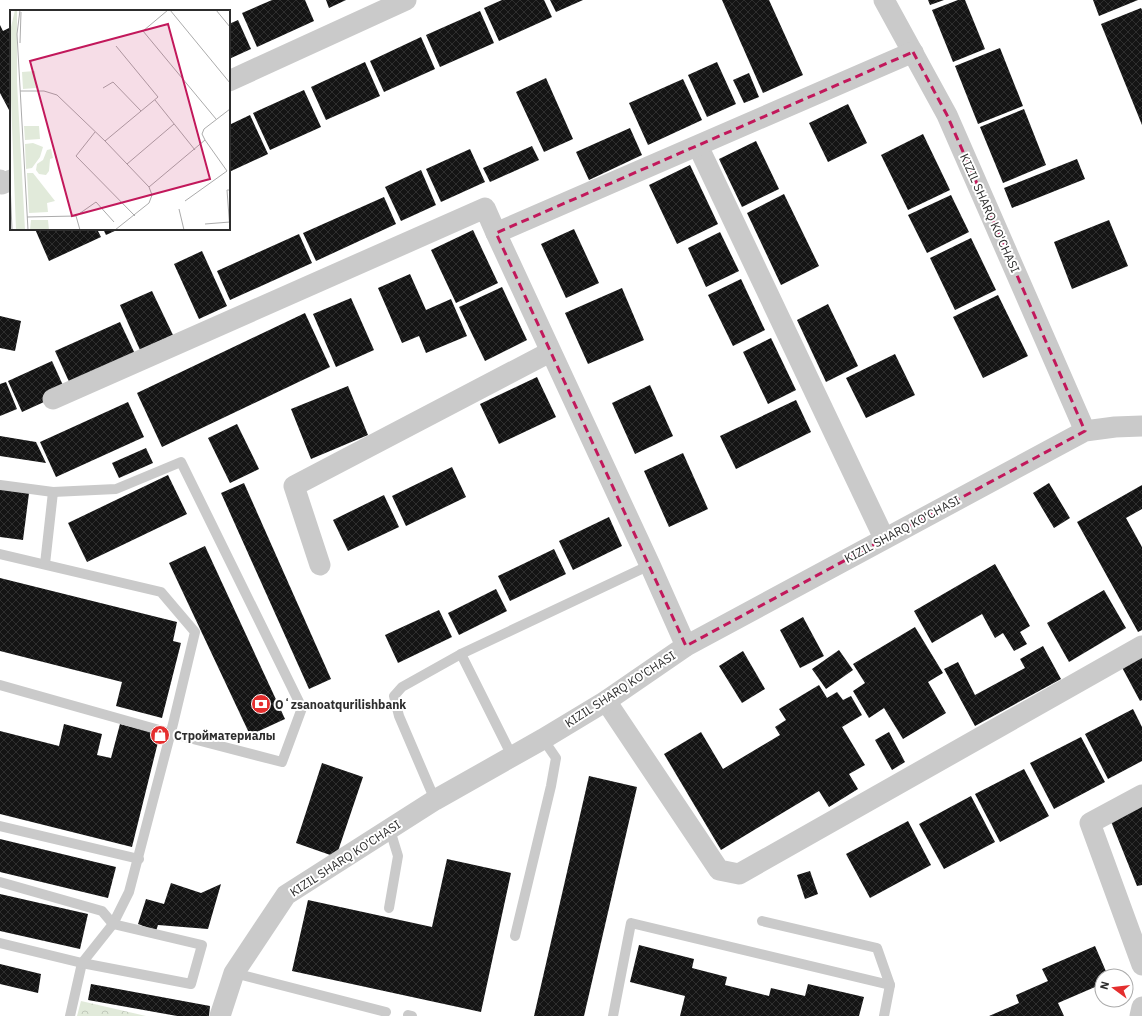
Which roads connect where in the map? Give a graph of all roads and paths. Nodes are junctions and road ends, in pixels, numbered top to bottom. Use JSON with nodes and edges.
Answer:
{"nodes":[{"id":1,"x":406,"y":0,"type":"edge"},
{"id":2,"x":884,"y":0,"type":"edge"},
{"id":3,"x":913,"y":52,"type":"junction"},
{"id":4,"x":230,"y":81,"type":"edge"},
{"id":5,"x":698,"y":146,"type":"junction"},
{"id":6,"x":0,"y":180,"type":"edge"},
{"id":7,"x":10,"y":180,"type":"edge"},
{"id":8,"x":496,"y":233,"type":"junction"},
{"id":9,"x":550,"y":352,"type":"junction"},
{"id":10,"x":53,"y":399,"type":"dead end"},
{"id":11,"x":1142,"y":426,"type":"edge"},
{"id":12,"x":1085,"y":431,"type":"junction"},
{"id":13,"x":0,"y":485,"type":"edge"},
{"id":14,"x":53,"y":492,"type":"junction"},
{"id":15,"x":884,"y":538,"type":"junction"},
{"id":16,"x":0,"y":554,"type":"edge"},
{"id":17,"x":45,"y":564,"type":"junction"},
{"id":18,"x":320,"y":565,"type":"dead end"},
{"id":19,"x":650,"y":565,"type":"junction"},
{"id":20,"x":686,"y":646,"type":"junction"},
{"id":21,"x":1142,"y":646,"type":"edge"},
{"id":22,"x":461,"y":654,"type":"junction"},
{"id":23,"x":0,"y":685,"type":"edge"},
{"id":24,"x":606,"y":701,"type":"junction"},
{"id":25,"x":170,"y":733,"type":"junction"},
{"id":26,"x":543,"y":739,"type":"junction"},
{"id":27,"x":512,"y":756,"type":"junction"},
{"id":28,"x":1142,"y":795,"type":"edge"},
{"id":29,"x":435,"y":800,"type":"junction"},
{"id":30,"x":0,"y":826,"type":"edge"},
{"id":31,"x":390,"y":830,"type":"junction"},
{"id":32,"x":138,"y":859,"type":"junction"},
{"id":33,"x":0,"y":882,"type":"edge"},
{"id":34,"x":389,"y":908,"type":"dead end"},
{"id":35,"x":762,"y":921,"type":"dead end"},
{"id":36,"x":112,"y":924,"type":"junction"},
{"id":37,"x":515,"y":936,"type":"dead end"},
{"id":38,"x":0,"y":943,"type":"edge"},
{"id":39,"x":82,"y":963,"type":"junction"},
{"id":40,"x":1142,"y":965,"type":"edge"},
{"id":41,"x":234,"y":973,"type":"junction"},
{"id":42,"x":890,"y":985,"type":"junction"},
{"id":43,"x":1142,"y":1007,"type":"edge"},
{"id":44,"x":386,"y":1012,"type":"dead end"},
{"id":45,"x":70,"y":1016,"type":"edge"},
{"id":46,"x":220,"y":1016,"type":"edge"},
{"id":47,"x":613,"y":1016,"type":"edge"},
{"id":48,"x":884,"y":1016,"type":"edge"},
{"id":49,"x":1140,"y":1016,"type":"edge"}],
"edges":[{"from":1,"to":4,"type":"street"},
{"from":2,"to":3,"type":"street","name":"KIZIL SHARQ KO'CHASI"},
{"from":3,"to":5,"type":"street"},
{"from":3,"to":12,"type":"street","name":"KIZIL SHARQ KO'CHASI"},
{"from":5,"to":8,"type":"street"},
{"from":5,"to":15,"type":"street"},
{"from":6,"to":7,"type":"street"},
{"from":8,"to":9,"type":"street"},
{"from":8,"to":10,"type":"street"},
{"from":9,"to":18,"type":"street"},
{"from":9,"to":19,"type":"street"},
{"from":11,"to":12,"type":"street","name":"KIZIL SHARQ KO'CHASI"},
{"from":12,"to":15,"type":"street","name":"KIZIL SHARQ KO'CHASI"},
{"from":13,"to":14,"type":"lane"},
{"from":14,"to":17,"type":"lane"},
{"from":14,"to":25,"type":"lane"},
{"from":15,"to":20,"type":"street","name":"KIZIL SHARQ KO'CHASI"},
{"from":16,"to":17,"type":"lane"},
{"from":17,"to":25,"type":"lane"},
{"from":19,"to":20,"type":"street"},
{"from":19,"to":22,"type":"lane"},
{"from":20,"to":24,"type":"street","name":"KIZIL SHARQ KO'CHASI"},
{"from":21,"to":24,"type":"street"},
{"from":22,"to":27,"type":"lane"},
{"from":22,"to":29,"type":"lane"},
{"from":23,"to":25,"type":"lane"},
{"from":24,"to":26,"type":"street","name":"KIZIL SHARQ KO'CHASI"},
{"from":25,"to":32,"type":"lane"},
{"from":26,"to":27,"type":"street","name":"KIZIL SHARQ KO'CHASI"},
{"from":26,"to":37,"type":"lane"},
{"from":27,"to":29,"type":"street","name":"KIZIL SHARQ KO'CHASI"},
{"from":28,"to":40,"type":"street"},
{"from":29,"to":31,"type":"street","name":"KIZIL SHARQ KO'CHASI"},
{"from":30,"to":32,"type":"lane"},
{"from":31,"to":34,"type":"lane"},
{"from":31,"to":41,"type":"street","name":"KIZIL SHARQ KO'CHASI"},
{"from":32,"to":36,"type":"lane"},
{"from":33,"to":36,"type":"lane"},
{"from":35,"to":42,"type":"lane"},
{"from":36,"to":39,"type":"lane"},
{"from":36,"to":39,"type":"lane"},
{"from":38,"to":39,"type":"lane"},
{"from":39,"to":45,"type":"lane"},
{"from":41,"to":44,"type":"lane"},
{"from":41,"to":46,"type":"street","name":"KIZIL SHARQ KO'CHASI"},
{"from":42,"to":47,"type":"lane"},
{"from":42,"to":48,"type":"lane"},
{"from":43,"to":49,"type":"street"}]}
